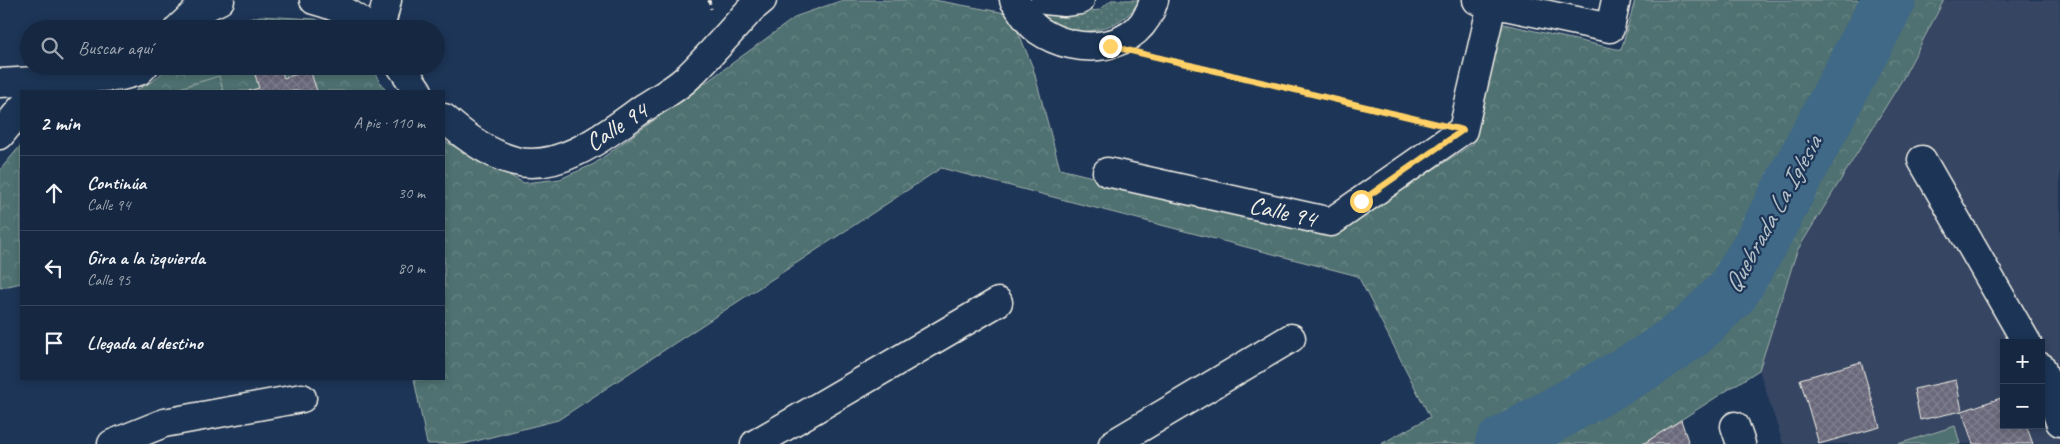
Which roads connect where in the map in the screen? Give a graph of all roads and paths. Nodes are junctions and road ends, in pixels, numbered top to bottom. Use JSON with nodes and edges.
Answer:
{"nodes":[{"id":1,"x":220,"y":0,"type":"edge"},
{"id":2,"x":314,"y":0,"type":"edge"},
{"id":3,"x":387,"y":0,"type":"edge"},
{"id":4,"x":762,"y":0,"type":"edge"},
{"id":5,"x":1014,"y":0,"type":"edge"},
{"id":6,"x":1045,"y":0,"type":"edge"},
{"id":7,"x":1080,"y":0,"type":"edge"},
{"id":8,"x":1154,"y":0,"type":"edge"},
{"id":9,"x":1616,"y":0,"type":"edge"},
{"id":10,"x":1487,"y":1,"type":"edge"},
{"id":11,"x":188,"y":20,"type":"edge"},
{"id":12,"x":360,"y":20,"type":"edge"},
{"id":13,"x":382,"y":20,"type":"edge"},
{"id":14,"x":1110,"y":46,"type":"junction"},
{"id":15,"x":125,"y":75,"type":"edge"},
{"id":16,"x":406,"y":75,"type":"edge"},
{"id":17,"x":0,"y":83,"type":"edge"},
{"id":18,"x":36,"y":86,"type":"edge"},
{"id":19,"x":417,"y":90,"type":"edge"},
{"id":20,"x":20,"y":110,"type":"edge"},
{"id":21,"x":445,"y":119,"type":"edge"},
{"id":22,"x":1463,"y":130,"type":"junction"},
{"id":23,"x":0,"y":135,"type":"edge"},
{"id":24,"x":1922,"y":160,"type":"dead end"},
{"id":25,"x":1107,"y":172,"type":"dead end"},
{"id":26,"x":998,"y":302,"type":"dead end"},
{"id":27,"x":1291,"y":338,"type":"dead end"},
{"id":28,"x":2025,"y":339,"type":"edge"},
{"id":29,"x":2045,"y":379,"type":"edge"},
{"id":30,"x":302,"y":398,"type":"dead end"},
{"id":31,"x":2060,"y":422,"type":"edge"},
{"id":32,"x":112,"y":444,"type":"edge"},
{"id":33,"x":755,"y":444,"type":"edge"},
{"id":34,"x":1113,"y":444,"type":"edge"}],
"edges":[{"from":1,"to":11,"type":"street"},
{"from":2,"to":12,"type":"street"},
{"from":3,"to":13,"type":"street"},
{"from":4,"to":21,"type":"street","name":"Calle 94"},
{"from":5,"to":14,"type":"street"},
{"from":6,"to":7,"type":"street"},
{"from":8,"to":14,"type":"street"},
{"from":9,"to":10,"type":"street"},
{"from":10,"to":22,"type":"street"},
{"from":14,"to":22,"type":"path"},
{"from":15,"to":18,"type":"street"},
{"from":16,"to":19,"type":"street"},
{"from":17,"to":18,"type":"street"},
{"from":20,"to":23,"type":"street"},
{"from":22,"to":25,"type":"street","name":"Calle 94"},
{"from":24,"to":28,"type":"street"},
{"from":26,"to":33,"type":"street"},
{"from":27,"to":34,"type":"street"},
{"from":29,"to":31,"type":"street"},
{"from":30,"to":32,"type":"street"}]}
